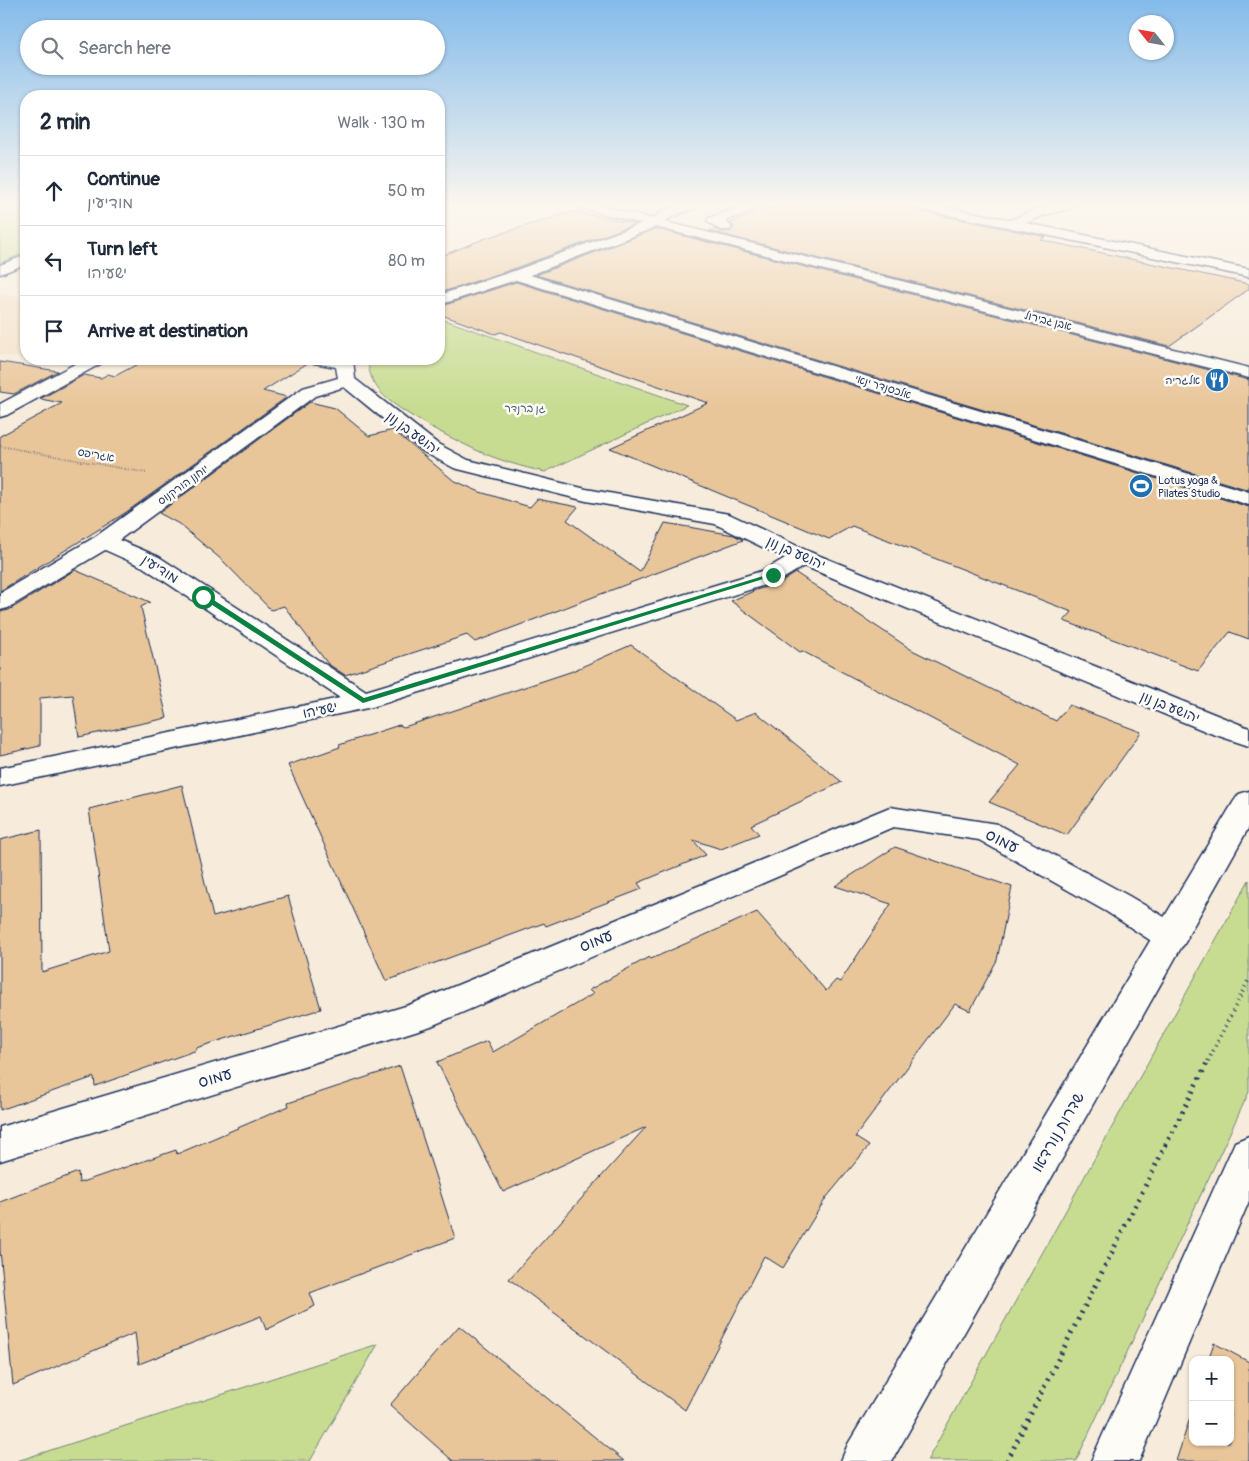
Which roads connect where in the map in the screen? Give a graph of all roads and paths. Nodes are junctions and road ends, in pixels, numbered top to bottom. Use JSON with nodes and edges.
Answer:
{"nodes":[{"id":1,"x":520,"y":273,"type":"edge"},
{"id":2,"x":880,"y":273,"type":"edge"},
{"id":3,"x":516,"y":275,"type":"junction"},
{"id":4,"x":445,"y":298,"type":"edge"},
{"id":5,"x":85,"y":365,"type":"edge"},
{"id":6,"x":345,"y":367,"type":"edge"},
{"id":7,"x":1249,"y":373,"type":"edge"},
{"id":8,"x":0,"y":411,"type":"edge"},
{"id":9,"x":0,"y":446,"type":"edge"},
{"id":10,"x":190,"y":481,"type":"junction"},
{"id":11,"x":1249,"y":499,"type":"edge"},
{"id":12,"x":103,"y":542,"type":"junction"},
{"id":13,"x":802,"y":557,"type":"junction"},
{"id":14,"x":0,"y":603,"type":"edge"},
{"id":15,"x":363,"y":701,"type":"junction"},
{"id":16,"x":1249,"y":737,"type":"edge"},
{"id":17,"x":0,"y":777,"type":"edge"},
{"id":18,"x":1249,"y":801,"type":"edge"},
{"id":19,"x":1171,"y":937,"type":"junction"},
{"id":20,"x":1249,"y":979,"type":"edge"},
{"id":21,"x":0,"y":1144,"type":"edge"},
{"id":22,"x":1249,"y":1154,"type":"edge"},
{"id":23,"x":865,"y":1461,"type":"edge"},
{"id":24,"x":1007,"y":1461,"type":"edge"},
{"id":25,"x":1114,"y":1461,"type":"edge"}],
"edges":[{"from":1,"to":3,"type":"street"},
{"from":2,"to":7,"type":"street","name":"אבן גבירול"},
{"from":3,"to":4,"type":"street"},
{"from":3,"to":11,"type":"street","name":"אלכסנדר ינאי"},
{"from":5,"to":8,"type":"street"},
{"from":6,"to":10,"type":"street","name":"יוחנן הורקנוס"},
{"from":6,"to":13,"type":"street","name":"יהושע בן נון"},
{"from":9,"to":10,"type":"path","name":"אגריפס"},
{"from":10,"to":12,"type":"street","name":"יוחנן הורקנוס"},
{"from":12,"to":14,"type":"street","name":"יוחנן הורקנוס"},
{"from":12,"to":15,"type":"street","name":"מודיעין"},
{"from":13,"to":15,"type":"street","name":"ישעיהו"},
{"from":13,"to":16,"type":"street","name":"יהושע בן נון"},
{"from":15,"to":17,"type":"street","name":"ישעיהו"},
{"from":18,"to":19,"type":"street","name":"שדרות נורדאו"},
{"from":19,"to":21,"type":"street","name":"עמוס"},
{"from":19,"to":23,"type":"street","name":"שדרות נורדאו"},
{"from":20,"to":24,"type":"path"},
{"from":22,"to":25,"type":"street"}]}
